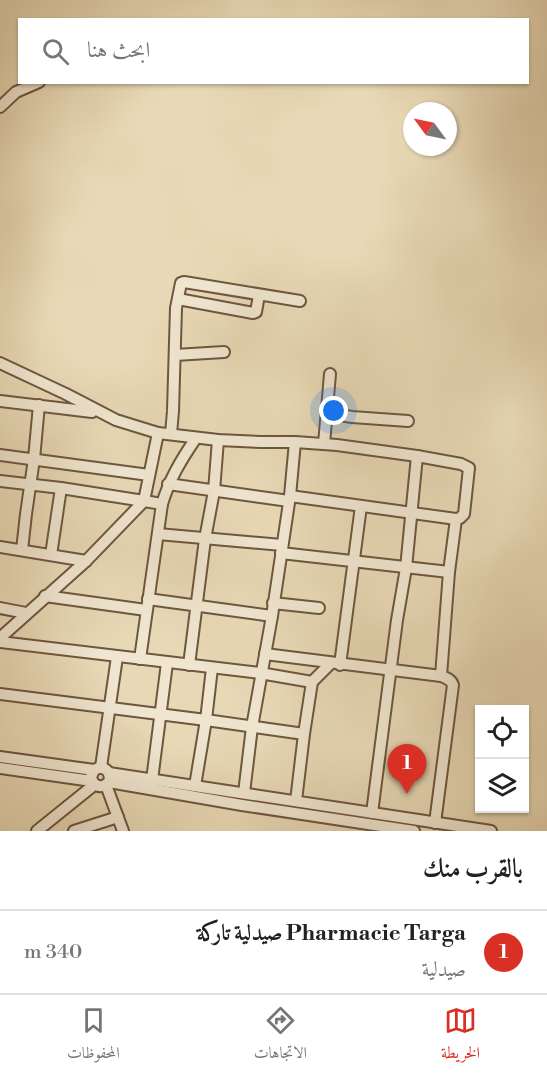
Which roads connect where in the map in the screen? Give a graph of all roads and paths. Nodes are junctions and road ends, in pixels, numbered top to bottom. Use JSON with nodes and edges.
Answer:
{"nodes":[{"id":1,"x":34,"y":84,"type":"edge"},
{"id":2,"x":0,"y":107,"type":"edge"},
{"id":3,"x":259,"y":295,"type":"junction"},
{"id":4,"x":178,"y":298,"type":"junction"},
{"id":5,"x":300,"y":301,"type":"dead end"},
{"id":6,"x":224,"y":352,"type":"dead end"},
{"id":7,"x":175,"y":355,"type":"junction"},
{"id":8,"x":0,"y":363,"type":"edge"},
{"id":9,"x":330,"y":374,"type":"dead end"},
{"id":10,"x":0,"y":401,"type":"edge"},
{"id":11,"x":39,"y":405,"type":"junction"},
{"id":12,"x":99,"y":412,"type":"junction"},
{"id":13,"x":327,"y":413,"type":"junction"},
{"id":14,"x":408,"y":421,"type":"dead end"},
{"id":15,"x":158,"y":433,"type":"junction"},
{"id":16,"x":171,"y":434,"type":"junction"},
{"id":17,"x":196,"y":438,"type":"junction"},
{"id":18,"x":218,"y":440,"type":"junction"},
{"id":19,"x":295,"y":442,"type":"junction"},
{"id":20,"x":324,"y":444,"type":"junction"},
{"id":21,"x":0,"y":455,"type":"edge"},
{"id":22,"x":417,"y":456,"type":"junction"},
{"id":23,"x":34,"y":459,"type":"junction"},
{"id":24,"x":149,"y":475,"type":"junction"},
{"id":25,"x":0,"y":481,"type":"edge"},
{"id":26,"x":168,"y":484,"type":"junction"},
{"id":27,"x":31,"y":485,"type":"junction"},
{"id":28,"x":60,"y":488,"type":"junction"},
{"id":29,"x":214,"y":491,"type":"junction"},
{"id":30,"x":289,"y":498,"type":"junction"},
{"id":31,"x":144,"y":501,"type":"junction"},
{"id":32,"x":162,"y":504,"type":"junction"},
{"id":33,"x":361,"y":506,"type":"junction"},
{"id":34,"x":410,"y":512,"type":"junction"},
{"id":35,"x":456,"y":519,"type":"junction"},
{"id":36,"x":158,"y":534,"type":"junction"},
{"id":37,"x":205,"y":539,"type":"junction"},
{"id":38,"x":0,"y":547,"type":"edge"},
{"id":39,"x":281,"y":549,"type":"junction"},
{"id":40,"x":22,"y":550,"type":"junction"},
{"id":41,"x":51,"y":555,"type":"junction"},
{"id":42,"x":86,"y":561,"type":"junction"},
{"id":43,"x":353,"y":561,"type":"junction"},
{"id":44,"x":406,"y":568,"type":"junction"},
{"id":45,"x":449,"y":572,"type":"junction"},
{"id":46,"x":45,"y":596,"type":"junction"},
{"id":47,"x":273,"y":603,"type":"junction"},
{"id":48,"x":147,"y":605,"type":"junction"},
{"id":49,"x":197,"y":606,"type":"junction"},
{"id":50,"x":0,"y":608,"type":"edge"},
{"id":51,"x":319,"y":608,"type":"dead end"},
{"id":52,"x":26,"y":613,"type":"junction"},
{"id":53,"x":272,"y":616,"type":"junction"},
{"id":54,"x":0,"y":640,"type":"edge"},
{"id":55,"x":265,"y":654,"type":"junction"},
{"id":56,"x":117,"y":657,"type":"junction"},
{"id":57,"x":140,"y":659,"type":"junction"},
{"id":58,"x":167,"y":663,"type":"junction"},
{"id":59,"x":336,"y":664,"type":"junction"},
{"id":60,"x":189,"y":665,"type":"junction"},
{"id":61,"x":212,"y":668,"type":"junction"},
{"id":62,"x":391,"y":670,"type":"junction"},
{"id":63,"x":260,"y":673,"type":"junction"},
{"id":64,"x":441,"y":676,"type":"junction"},
{"id":65,"x":312,"y":682,"type":"junction"},
{"id":66,"x":0,"y":693,"type":"edge"},
{"id":67,"x":109,"y":708,"type":"junction"},
{"id":68,"x":160,"y":715,"type":"junction"},
{"id":69,"x":206,"y":720,"type":"junction"},
{"id":70,"x":252,"y":727,"type":"junction"},
{"id":71,"x":304,"y":734,"type":"junction"},
{"id":72,"x":0,"y":757,"type":"edge"},
{"id":73,"x":0,"y":768,"type":"edge"},
{"id":74,"x":101,"y":778,"type":"junction"},
{"id":75,"x":152,"y":780,"type":"junction"},
{"id":76,"x":195,"y":786,"type":"junction"},
{"id":77,"x":244,"y":793,"type":"junction"},
{"id":78,"x":296,"y":801,"type":"junction"},
{"id":79,"x":372,"y":813,"type":"junction"},
{"id":80,"x":118,"y":817,"type":"junction"},
{"id":81,"x":435,"y":823,"type":"junction"},
{"id":82,"x":37,"y":831,"type":"edge"},
{"id":83,"x":74,"y":831,"type":"edge"},
{"id":84,"x":123,"y":831,"type":"edge"},
{"id":85,"x":414,"y":831,"type":"edge"},
{"id":86,"x":491,"y":831,"type":"edge"}],
"edges":[{"from":1,"to":2,"type":"street"},
{"from":3,"to":4,"type":"street"},
{"from":3,"to":4,"type":"street"},
{"from":3,"to":5,"type":"street"},
{"from":4,"to":7,"type":"street"},
{"from":6,"to":7,"type":"street"},
{"from":7,"to":16,"type":"street"},
{"from":8,"to":12,"type":"street"},
{"from":9,"to":13,"type":"street"},
{"from":10,"to":11,"type":"street"},
{"from":11,"to":12,"type":"street"},
{"from":11,"to":23,"type":"street"},
{"from":12,"to":15,"type":"street"},
{"from":13,"to":14,"type":"street"},
{"from":13,"to":20,"type":"street"},
{"from":15,"to":16,"type":"street"},
{"from":15,"to":24,"type":"street"},
{"from":16,"to":17,"type":"street"},
{"from":17,"to":18,"type":"street"},
{"from":17,"to":26,"type":"street"},
{"from":18,"to":19,"type":"street"},
{"from":18,"to":29,"type":"street"},
{"from":19,"to":20,"type":"street"},
{"from":19,"to":30,"type":"street"},
{"from":20,"to":22,"type":"street"},
{"from":21,"to":23,"type":"street"},
{"from":22,"to":34,"type":"street"},
{"from":22,"to":35,"type":"street"},
{"from":23,"to":24,"type":"street"},
{"from":23,"to":27,"type":"street"},
{"from":24,"to":31,"type":"street"},
{"from":25,"to":27,"type":"street"},
{"from":26,"to":29,"type":"street"},
{"from":26,"to":32,"type":"street"},
{"from":27,"to":28,"type":"street"},
{"from":27,"to":40,"type":"street"},
{"from":28,"to":31,"type":"street"},
{"from":28,"to":41,"type":"street"},
{"from":29,"to":30,"type":"street"},
{"from":29,"to":37,"type":"street"},
{"from":30,"to":33,"type":"street"},
{"from":30,"to":39,"type":"street"},
{"from":31,"to":32,"type":"street"},
{"from":31,"to":42,"type":"street"},
{"from":32,"to":36,"type":"street"},
{"from":33,"to":34,"type":"street"},
{"from":33,"to":43,"type":"street"},
{"from":34,"to":35,"type":"street"},
{"from":34,"to":44,"type":"street"},
{"from":35,"to":45,"type":"street"},
{"from":36,"to":37,"type":"street"},
{"from":36,"to":48,"type":"street"},
{"from":37,"to":39,"type":"street"},
{"from":37,"to":49,"type":"street"},
{"from":38,"to":40,"type":"street"},
{"from":39,"to":43,"type":"street"},
{"from":39,"to":47,"type":"street"},
{"from":40,"to":41,"type":"street"},
{"from":41,"to":42,"type":"street"},
{"from":42,"to":46,"type":"street"},
{"from":43,"to":44,"type":"street"},
{"from":43,"to":59,"type":"street"},
{"from":44,"to":45,"type":"street"},
{"from":44,"to":62,"type":"street"},
{"from":45,"to":64,"type":"street"},
{"from":46,"to":48,"type":"street"},
{"from":46,"to":52,"type":"street"},
{"from":47,"to":51,"type":"street"},
{"from":47,"to":53,"type":"street"},
{"from":48,"to":49,"type":"street"},
{"from":48,"to":57,"type":"street"},
{"from":49,"to":53,"type":"street"},
{"from":49,"to":60,"type":"street"},
{"from":50,"to":52,"type":"street"},
{"from":52,"to":54,"type":"street"},
{"from":53,"to":55,"type":"street"},
{"from":54,"to":56,"type":"street"},
{"from":55,"to":59,"type":"street"},
{"from":55,"to":63,"type":"street"},
{"from":56,"to":57,"type":"street"},
{"from":56,"to":67,"type":"street"},
{"from":57,"to":58,"type":"street"},
{"from":58,"to":60,"type":"street"},
{"from":58,"to":68,"type":"street"},
{"from":59,"to":62,"type":"street"},
{"from":59,"to":65,"type":"street"},
{"from":60,"to":61,"type":"street"},
{"from":61,"to":63,"type":"street"},
{"from":61,"to":69,"type":"street"},
{"from":62,"to":64,"type":"street"},
{"from":62,"to":79,"type":"street"},
{"from":63,"to":65,"type":"street"},
{"from":63,"to":70,"type":"street"},
{"from":64,"to":81,"type":"street"},
{"from":65,"to":71,"type":"street"},
{"from":66,"to":67,"type":"street"},
{"from":67,"to":68,"type":"street"},
{"from":67,"to":74,"type":"street"},
{"from":68,"to":69,"type":"street"},
{"from":68,"to":75,"type":"street"},
{"from":69,"to":70,"type":"street"},
{"from":69,"to":76,"type":"street"},
{"from":70,"to":71,"type":"street"},
{"from":70,"to":77,"type":"street"},
{"from":71,"to":78,"type":"street"},
{"from":72,"to":74,"type":"street"},
{"from":73,"to":74,"type":"street"},
{"from":74,"to":75,"type":"street"},
{"from":74,"to":80,"type":"street"},
{"from":74,"to":82,"type":"street"},
{"from":74,"to":85,"type":"street"},
{"from":75,"to":76,"type":"street"},
{"from":76,"to":77,"type":"street"},
{"from":77,"to":78,"type":"street"},
{"from":78,"to":79,"type":"street"},
{"from":79,"to":81,"type":"street"},
{"from":80,"to":83,"type":"street"},
{"from":80,"to":84,"type":"street"},
{"from":81,"to":86,"type":"street"}]}
